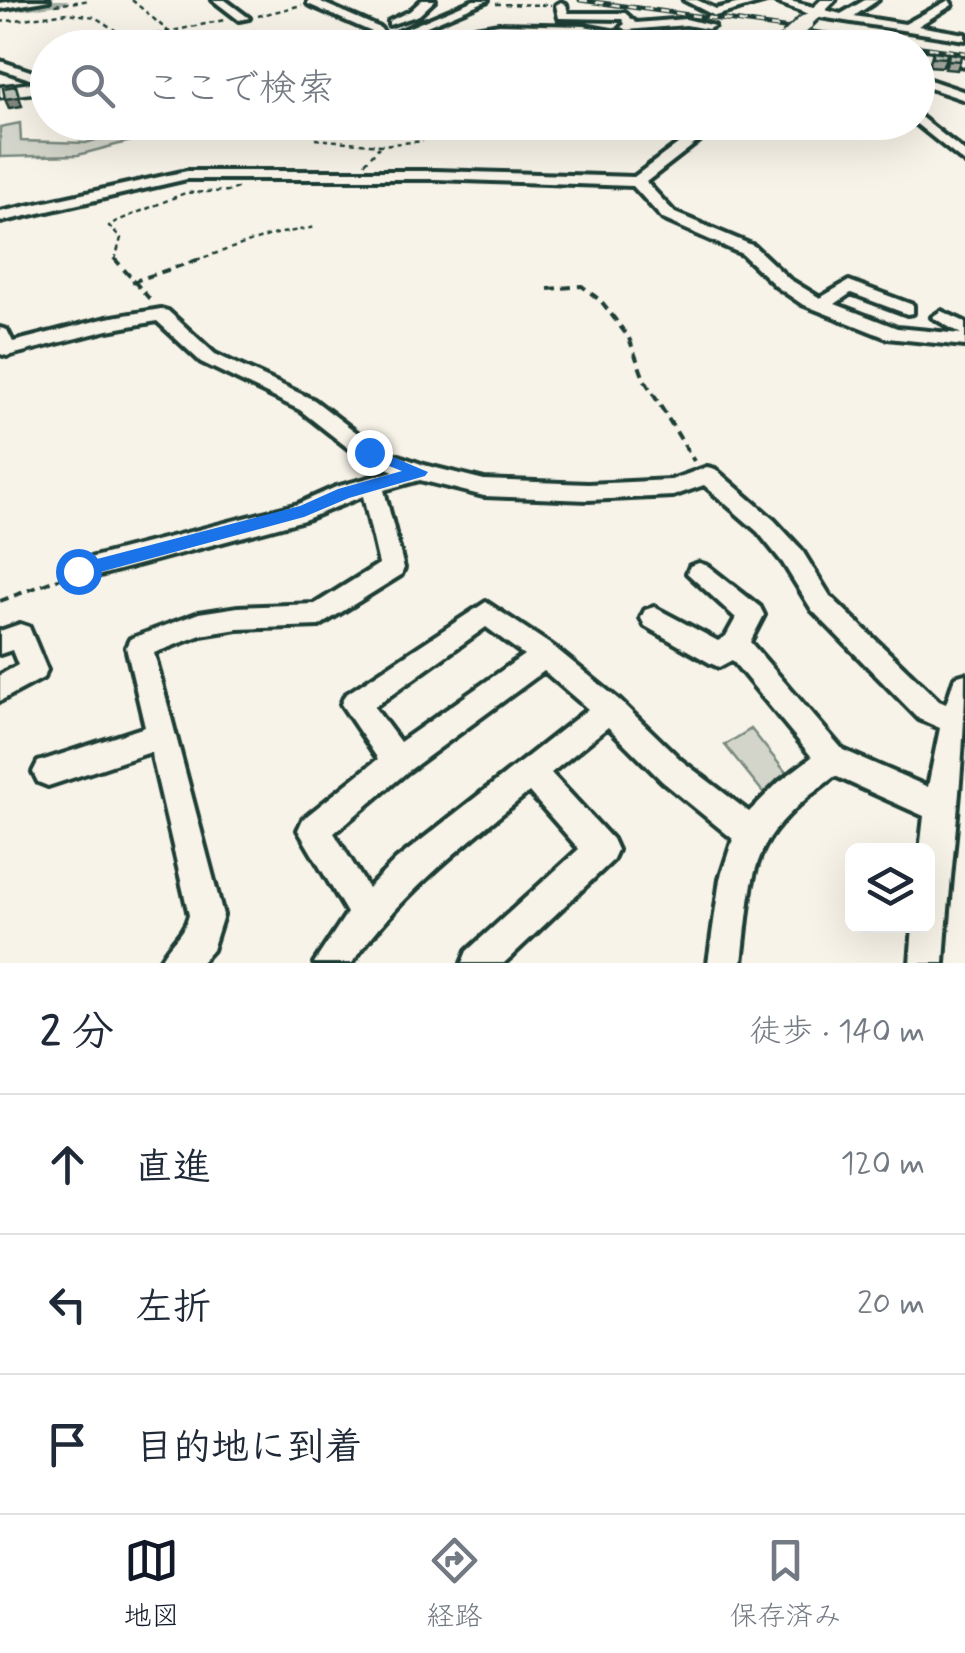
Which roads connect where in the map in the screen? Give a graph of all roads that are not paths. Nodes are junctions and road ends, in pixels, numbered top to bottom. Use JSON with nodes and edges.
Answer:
{"nodes":[{"id":1,"x":44,"y":0,"type":"edge"},
{"id":2,"x":218,"y":0,"type":"edge"},
{"id":3,"x":430,"y":0,"type":"edge"},
{"id":4,"x":483,"y":0,"type":"edge"},
{"id":5,"x":689,"y":0,"type":"edge"},
{"id":6,"x":765,"y":0,"type":"edge"},
{"id":7,"x":776,"y":0,"type":"edge"},
{"id":8,"x":829,"y":0,"type":"edge"},
{"id":9,"x":874,"y":0,"type":"edge"},
{"id":10,"x":315,"y":1,"type":"edge"},
{"id":11,"x":942,"y":1,"type":"edge"},
{"id":12,"x":496,"y":2,"type":"edge"},
{"id":13,"x":740,"y":2,"type":"edge"},
{"id":14,"x":0,"y":6,"type":"edge"},
{"id":15,"x":965,"y":7,"type":"edge"},
{"id":16,"x":563,"y":17,"type":"junction"},
{"id":17,"x":243,"y":18,"type":"road end"},
{"id":18,"x":810,"y":18,"type":"junction"},
{"id":19,"x":842,"y":18,"type":"junction"},
{"id":20,"x":633,"y":26,"type":"junction"},
{"id":21,"x":708,"y":26,"type":"dead end"},
{"id":22,"x":584,"y":29,"type":"junction"},
{"id":23,"x":364,"y":30,"type":"edge"},
{"id":24,"x":390,"y":30,"type":"edge"},
{"id":25,"x":406,"y":30,"type":"edge"},
{"id":26,"x":472,"y":30,"type":"edge"},
{"id":27,"x":590,"y":30,"type":"edge"},
{"id":28,"x":800,"y":30,"type":"edge"},
{"id":29,"x":906,"y":30,"type":"joint"},
{"id":30,"x":935,"y":33,"type":"edge"},
{"id":31,"x":965,"y":37,"type":"edge"},
{"id":32,"x":935,"y":58,"type":"edge"},
{"id":33,"x":965,"y":62,"type":"edge"},
{"id":34,"x":0,"y":65,"type":"edge"},
{"id":35,"x":30,"y":76,"type":"edge"},
{"id":36,"x":935,"y":83,"type":"edge"},
{"id":37,"x":30,"y":86,"type":"edge"},
{"id":38,"x":964,"y":88,"type":"edge"},
{"id":39,"x":0,"y":92,"type":"edge"},
{"id":40,"x":935,"y":136,"type":"edge"},
{"id":41,"x":692,"y":140,"type":"edge"},
{"id":42,"x":965,"y":159,"type":"edge"},
{"id":43,"x":637,"y":182,"type":"junction"},
{"id":44,"x":0,"y":217,"type":"edge"},
{"id":45,"x":899,"y":304,"type":"dead end"},
{"id":46,"x":821,"y":306,"type":"junction"},
{"id":47,"x":941,"y":317,"type":"dead end"},
{"id":48,"x":965,"y":329,"type":"edge"},
{"id":49,"x":965,"y":340,"type":"edge"},
{"id":50,"x":3,"y":342,"type":"edge"},
{"id":51,"x":420,"y":472,"type":"junction"},
{"id":52,"x":372,"y":487,"type":"junction"},
{"id":53,"x":78,"y":571,"type":"road end"},
{"id":54,"x":699,"y":574,"type":"dead end"},
{"id":55,"x":654,"y":618,"type":"dead end"},
{"id":56,"x":0,"y":643,"type":"edge"},
{"id":57,"x":735,"y":644,"type":"junction"},
{"id":58,"x":545,"y":655,"type":"junction"},
{"id":59,"x":0,"y":689,"type":"edge"},
{"id":60,"x":961,"y":704,"type":"edge"},
{"id":61,"x":609,"y":709,"type":"junction"},
{"id":62,"x":160,"y":736,"type":"junction"},
{"id":63,"x":833,"y":760,"type":"junction"},
{"id":64,"x":398,"y":762,"type":"junction"},
{"id":65,"x":48,"y":772,"type":"dead end"},
{"id":66,"x":532,"y":774,"type":"junction"},
{"id":67,"x":938,"y":806,"type":"junction"},
{"id":68,"x":752,"y":834,"type":"junction"},
{"id":69,"x":366,"y":914,"type":"junction"},
{"id":70,"x":176,"y":963,"type":"edge"},
{"id":71,"x":332,"y":963,"type":"edge"},
{"id":72,"x":479,"y":963,"type":"edge"},
{"id":73,"x":725,"y":963,"type":"edge"},
{"id":74,"x":926,"y":963,"type":"edge"}],
"edges":[{"from":1,"to":14,"type":"street"},
{"from":2,"to":17,"type":"street"},
{"from":3,"to":24,"type":"street"},
{"from":4,"to":25,"type":"street"},
{"from":5,"to":13,"type":"street"},
{"from":6,"to":13,"type":"street"},
{"from":7,"to":18,"type":"street"},
{"from":8,"to":18,"type":"main road"},
{"from":9,"to":19,"type":"street"},
{"from":10,"to":23,"type":"street"},
{"from":11,"to":15,"type":"street"},
{"from":11,"to":29,"type":"street"},
{"from":12,"to":16,"type":"street"},
{"from":16,"to":20,"type":"street"},
{"from":16,"to":22,"type":"street"},
{"from":16,"to":26,"type":"street"},
{"from":18,"to":19,"type":"street"},
{"from":18,"to":28,"type":"main road","bridge":true},
{"from":19,"to":29,"type":"street"},
{"from":20,"to":21,"type":"street"},
{"from":20,"to":22,"type":"street"},
{"from":22,"to":27,"type":"street"},
{"from":30,"to":31,"type":"street"},
{"from":32,"to":33,"type":"street"},
{"from":34,"to":35,"type":"street"},
{"from":36,"to":38,"type":"street"},
{"from":37,"to":39,"type":"main road"},
{"from":40,"to":42,"type":"street"},
{"from":41,"to":43,"type":"street"},
{"from":43,"to":44,"type":"street"},
{"from":43,"to":46,"type":"street"},
{"from":45,"to":46,"type":"street"},
{"from":46,"to":49,"type":"street"},
{"from":47,"to":48,"type":"street"},
{"from":50,"to":51,"type":"street"},
{"from":51,"to":52,"type":"street"},
{"from":51,"to":60,"type":"street"},
{"from":52,"to":53,"type":"street"},
{"from":52,"to":62,"type":"street"},
{"from":54,"to":57,"type":"street"},
{"from":55,"to":57,"type":"street"},
{"from":56,"to":59,"type":"street"},
{"from":57,"to":63,"type":"street"},
{"from":58,"to":61,"type":"street"},
{"from":58,"to":64,"type":"street"},
{"from":58,"to":64,"type":"street"},
{"from":60,"to":67,"type":"street"},
{"from":61,"to":66,"type":"street"},
{"from":61,"to":68,"type":"street"},
{"from":62,"to":65,"type":"street"},
{"from":62,"to":70,"type":"street"},
{"from":63,"to":67,"type":"street"},
{"from":63,"to":68,"type":"street"},
{"from":64,"to":69,"type":"street"},
{"from":66,"to":69,"type":"street"},
{"from":66,"to":72,"type":"street"},
{"from":67,"to":74,"type":"street"},
{"from":68,"to":73,"type":"street"},
{"from":69,"to":71,"type":"street"}]}
